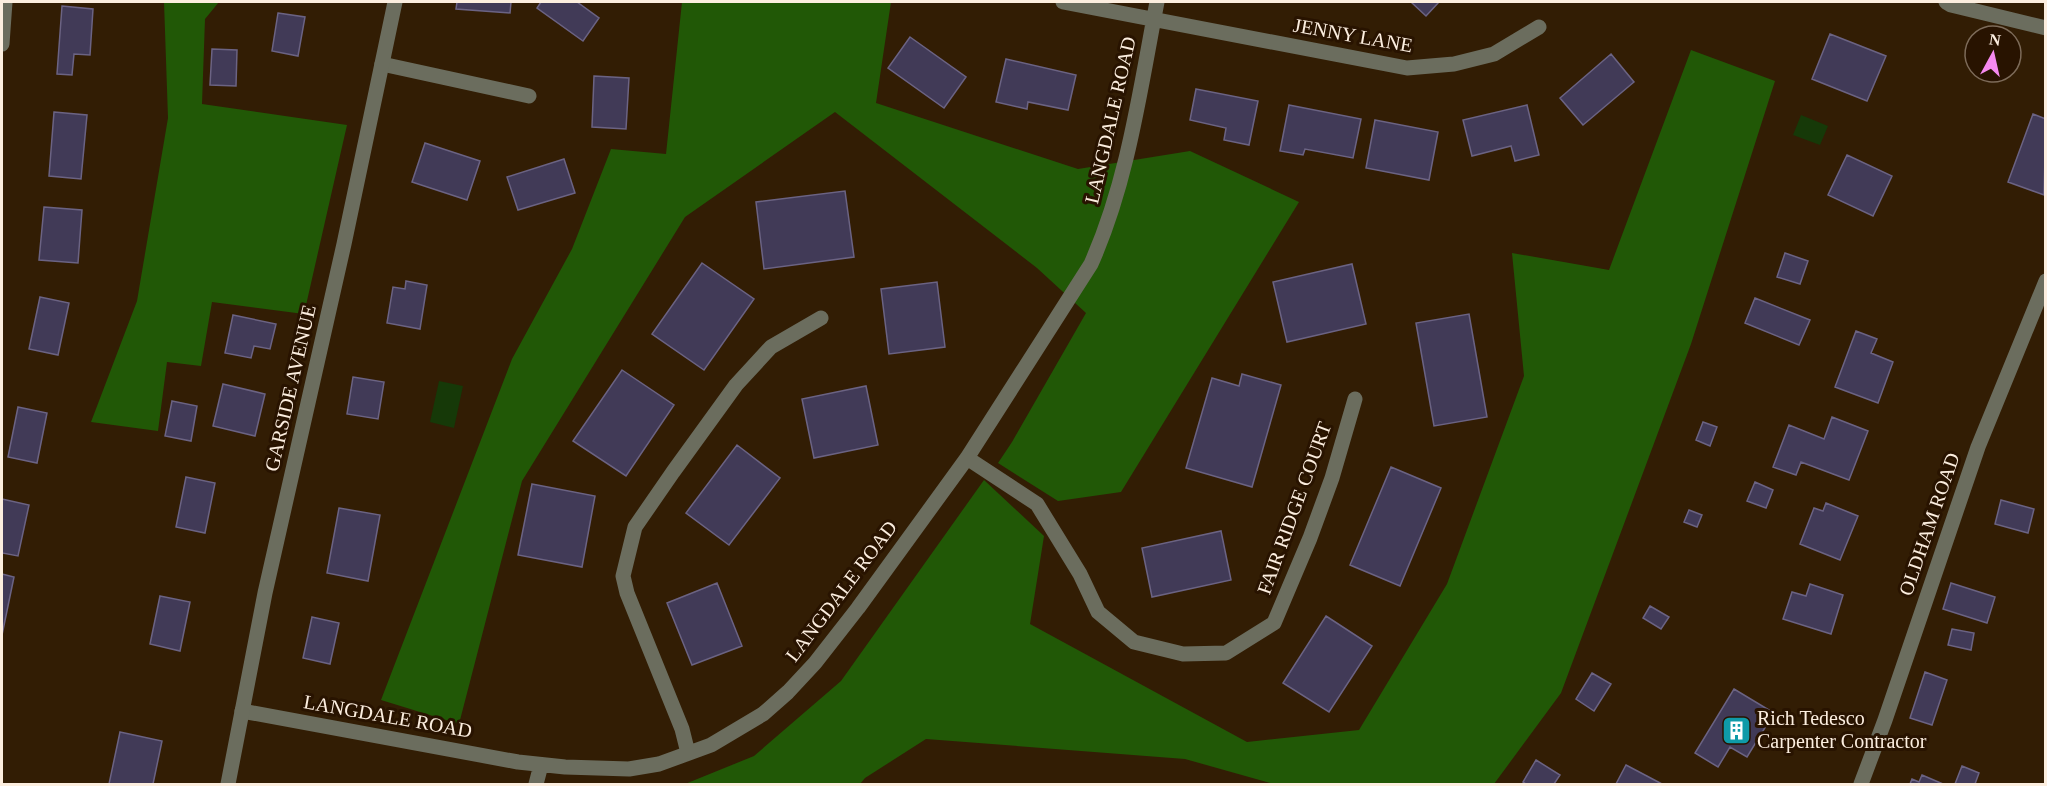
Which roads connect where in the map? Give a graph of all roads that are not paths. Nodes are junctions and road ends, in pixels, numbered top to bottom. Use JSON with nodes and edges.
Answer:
{"nodes":[{"id":1,"x":5,"y":2,"type":"edge"},
{"id":2,"x":395,"y":2,"type":"edge"},
{"id":3,"x":1063,"y":2,"type":"edge"},
{"id":4,"x":1157,"y":2,"type":"edge"},
{"id":5,"x":1946,"y":2,"type":"edge"},
{"id":6,"x":1153,"y":20,"type":"junction"},
{"id":7,"x":1539,"y":27,"type":"dead end"},
{"id":8,"x":2046,"y":28,"type":"edge"},
{"id":9,"x":2,"y":44,"type":"edge"},
{"id":10,"x":382,"y":64,"type":"junction"},
{"id":11,"x":529,"y":96,"type":"dead end"},
{"id":12,"x":2046,"y":281,"type":"edge"},
{"id":13,"x":821,"y":318,"type":"dead end"},
{"id":14,"x":1355,"y":399,"type":"dead end"},
{"id":15,"x":967,"y":458,"type":"junction"},
{"id":16,"x":242,"y":711,"type":"junction"},
{"id":17,"x":688,"y":753,"type":"junction"},
{"id":18,"x":541,"y":765,"type":"junction"},
{"id":19,"x":228,"y":784,"type":"edge"},
{"id":20,"x":536,"y":784,"type":"edge"},
{"id":21,"x":1861,"y":784,"type":"edge"}],
"edges":[{"from":1,"to":9,"type":"street"},
{"from":2,"to":10,"type":"street","name":"GARSIDE AVENUE"},
{"from":3,"to":6,"type":"street","name":"JENNY LANE"},
{"from":4,"to":6,"type":"street","name":"LANGDALE ROAD"},
{"from":5,"to":8,"type":"street"},
{"from":6,"to":7,"type":"street","name":"JENNY LANE"},
{"from":6,"to":15,"type":"street","name":"LANGDALE ROAD"},
{"from":10,"to":11,"type":"street"},
{"from":10,"to":16,"type":"street","name":"GARSIDE AVENUE"},
{"from":12,"to":21,"type":"street","name":"OLDHAM ROAD"},
{"from":13,"to":17,"type":"street"},
{"from":14,"to":15,"type":"street","name":"FAIR RIDGE COURT"},
{"from":15,"to":17,"type":"street","name":"LANGDALE ROAD"},
{"from":16,"to":18,"type":"street","name":"LANGDALE ROAD"},
{"from":16,"to":19,"type":"street","name":"GARSIDE AVENUE"},
{"from":17,"to":18,"type":"street","name":"LANGDALE ROAD"},
{"from":18,"to":20,"type":"street"}]}
